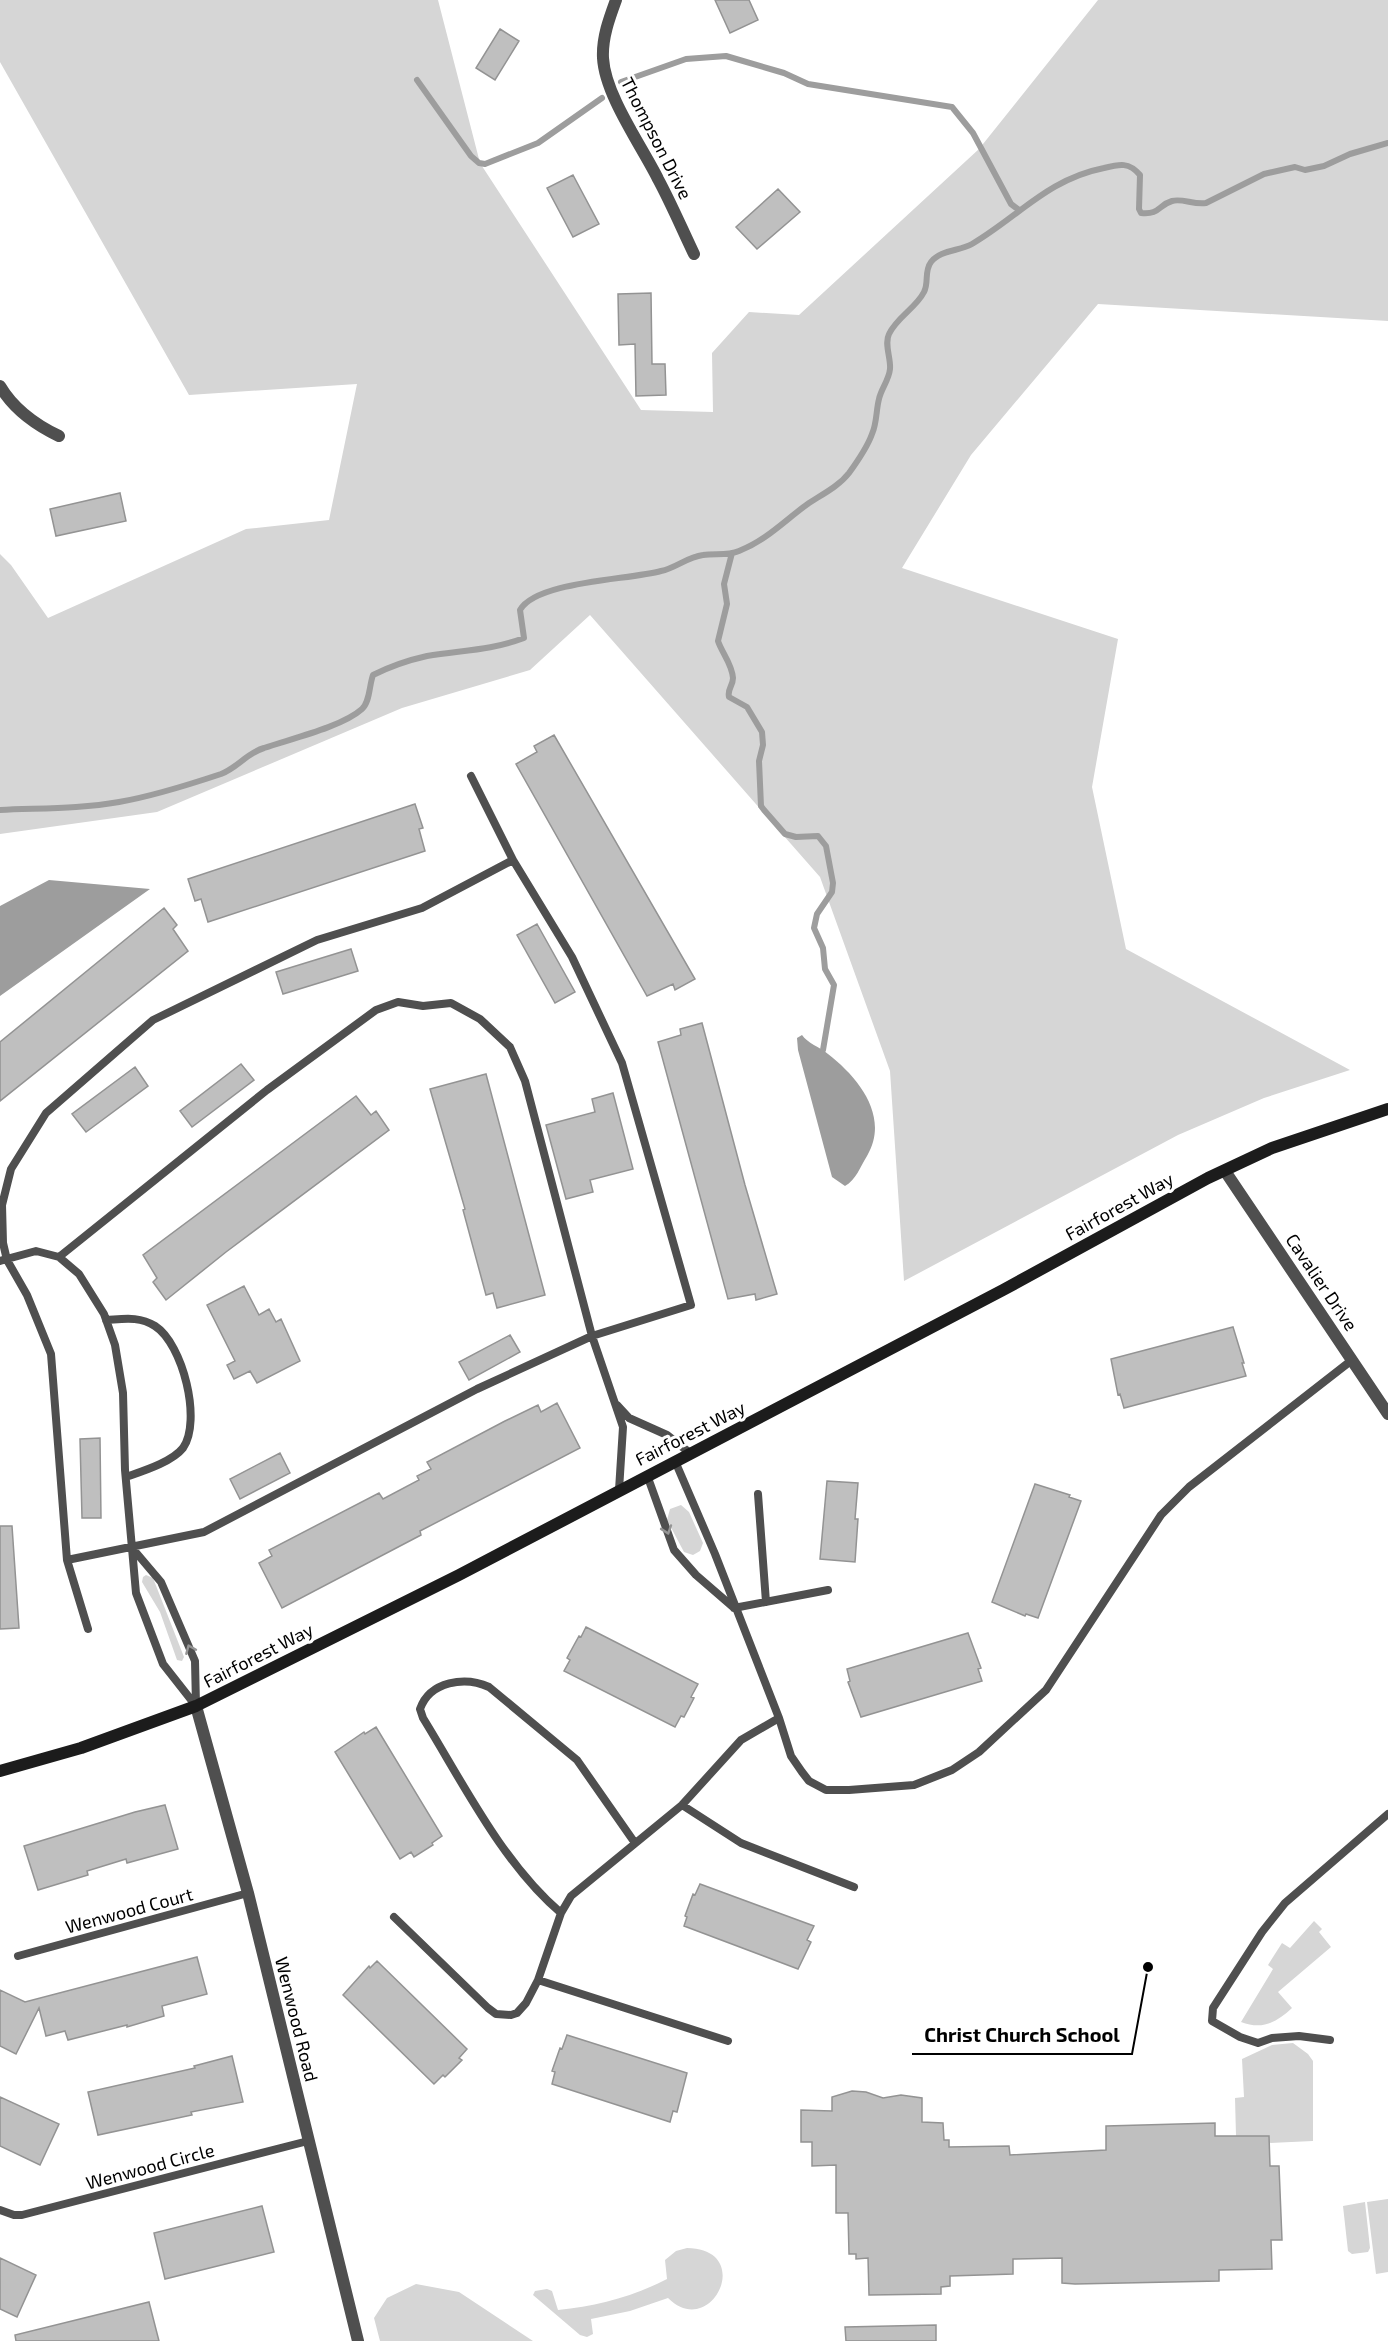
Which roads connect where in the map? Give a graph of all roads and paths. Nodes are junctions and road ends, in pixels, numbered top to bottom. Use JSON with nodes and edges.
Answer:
{"nodes":[{"id":1,"x":616,"y":0,"type":"edge"},
{"id":2,"x":694,"y":254,"type":"dead end"},
{"id":3,"x":0,"y":386,"type":"edge"},
{"id":4,"x":59,"y":436,"type":"dead end"},
{"id":5,"x":471,"y":776,"type":"dead end"},
{"id":6,"x":513,"y":860,"type":"junction"},
{"id":7,"x":1388,"y":1109,"type":"edge"},
{"id":8,"x":1225,"y":1171,"type":"junction"},
{"id":9,"x":59,"y":1257,"type":"junction"},
{"id":10,"x":3,"y":1260,"type":"edge"},
{"id":11,"x":106,"y":1320,"type":"junction"},
{"id":12,"x":592,"y":1336,"type":"junction"},
{"id":13,"x":1352,"y":1360,"type":"junction"},
{"id":14,"x":614,"y":1402,"type":"junction"},
{"id":15,"x":1388,"y":1414,"type":"edge"},
{"id":16,"x":690,"y":1453,"type":"junction"},
{"id":17,"x":675,"y":1461,"type":"junction"},
{"id":18,"x":648,"y":1475,"type":"junction"},
{"id":19,"x":126,"y":1477,"type":"junction"},
{"id":20,"x":619,"y":1490,"type":"junction"},
{"id":21,"x":758,"y":1494,"type":"dead end"},
{"id":22,"x":132,"y":1547,"type":"junction"},
{"id":23,"x":67,"y":1560,"type":"junction"},
{"id":24,"x":828,"y":1590,"type":"dead end"},
{"id":25,"x":766,"y":1602,"type":"junction"},
{"id":26,"x":734,"y":1608,"type":"junction"},
{"id":27,"x":88,"y":1629,"type":"dead end"},
{"id":28,"x":196,"y":1706,"type":"junction"},
{"id":29,"x":779,"y":1718,"type":"junction"},
{"id":30,"x":0,"y":1771,"type":"edge"},
{"id":31,"x":682,"y":1804,"type":"junction"},
{"id":32,"x":1388,"y":1814,"type":"edge"},
{"id":33,"x":635,"y":1843,"type":"junction"},
{"id":34,"x":854,"y":1887,"type":"dead end"},
{"id":35,"x":248,"y":1893,"type":"junction"},
{"id":36,"x":561,"y":1913,"type":"junction"},
{"id":37,"x":394,"y":1917,"type":"dead end"},
{"id":38,"x":18,"y":1956,"type":"dead end"},
{"id":39,"x":538,"y":1980,"type":"junction"},
{"id":40,"x":1330,"y":2040,"type":"dead end"},
{"id":41,"x":728,"y":2041,"type":"dead end"},
{"id":42,"x":308,"y":2141,"type":"junction"},
{"id":43,"x":0,"y":2210,"type":"edge"},
{"id":44,"x":358,"y":2341,"type":"edge"}],
"edges":[{"from":1,"to":2,"type":"street","name":"Thompson Drive"},
{"from":3,"to":4,"type":"street"},
{"from":5,"to":6,"type":"lane"},
{"from":6,"to":10,"type":"lane"},
{"from":6,"to":12,"type":"lane"},
{"from":7,"to":8,"type":"main road","name":"Fairforest Way"},
{"from":8,"to":13,"type":"street","name":"Cavalier Drive"},
{"from":8,"to":16,"type":"main road","name":"Fairforest Way"},
{"from":9,"to":10,"type":"lane"},
{"from":9,"to":11,"type":"lane"},
{"from":9,"to":12,"type":"lane"},
{"from":10,"to":23,"type":"lane"},
{"from":11,"to":19,"type":"lane"},
{"from":11,"to":19,"type":"lane"},
{"from":12,"to":14,"type":"lane"},
{"from":12,"to":22,"type":"lane"},
{"from":13,"to":15,"type":"street","name":"Cavalier Drive"},
{"from":13,"to":29,"type":"lane"},
{"from":14,"to":16,"type":"lane"},
{"from":14,"to":20,"type":"lane"},
{"from":16,"to":17,"type":"main road","name":"Fairforest Way"},
{"from":17,"to":18,"type":"main road","name":"Fairforest Way"},
{"from":17,"to":26,"type":"lane"},
{"from":18,"to":20,"type":"main road","name":"Fairforest Way"},
{"from":18,"to":26,"type":"lane","one_way":true},
{"from":19,"to":22,"type":"lane"},
{"from":20,"to":28,"type":"main road","name":"Fairforest Way"},
{"from":21,"to":25,"type":"lane"},
{"from":22,"to":23,"type":"lane"},
{"from":22,"to":28,"type":"lane"},
{"from":28,"to":22,"type":"lane","one_way":true},
{"from":23,"to":27,"type":"lane"},
{"from":24,"to":25,"type":"lane"},
{"from":25,"to":26,"type":"lane"},
{"from":26,"to":29,"type":"lane"},
{"from":28,"to":30,"type":"main road","name":"Fairforest Way"},
{"from":28,"to":35,"type":"street","name":"Wenwood Road"},
{"from":29,"to":31,"type":"lane"},
{"from":31,"to":33,"type":"lane"},
{"from":31,"to":34,"type":"lane"},
{"from":32,"to":40,"type":"lane"},
{"from":33,"to":36,"type":"lane"},
{"from":33,"to":36,"type":"lane"},
{"from":35,"to":38,"type":"lane","name":"Wenwood Court"},
{"from":35,"to":42,"type":"street","name":"Wenwood Road"},
{"from":36,"to":39,"type":"lane"},
{"from":37,"to":39,"type":"lane"},
{"from":39,"to":41,"type":"lane"},
{"from":42,"to":43,"type":"lane","name":"Wenwood Circle"},
{"from":42,"to":44,"type":"street","name":"Wenwood Road"}]}
